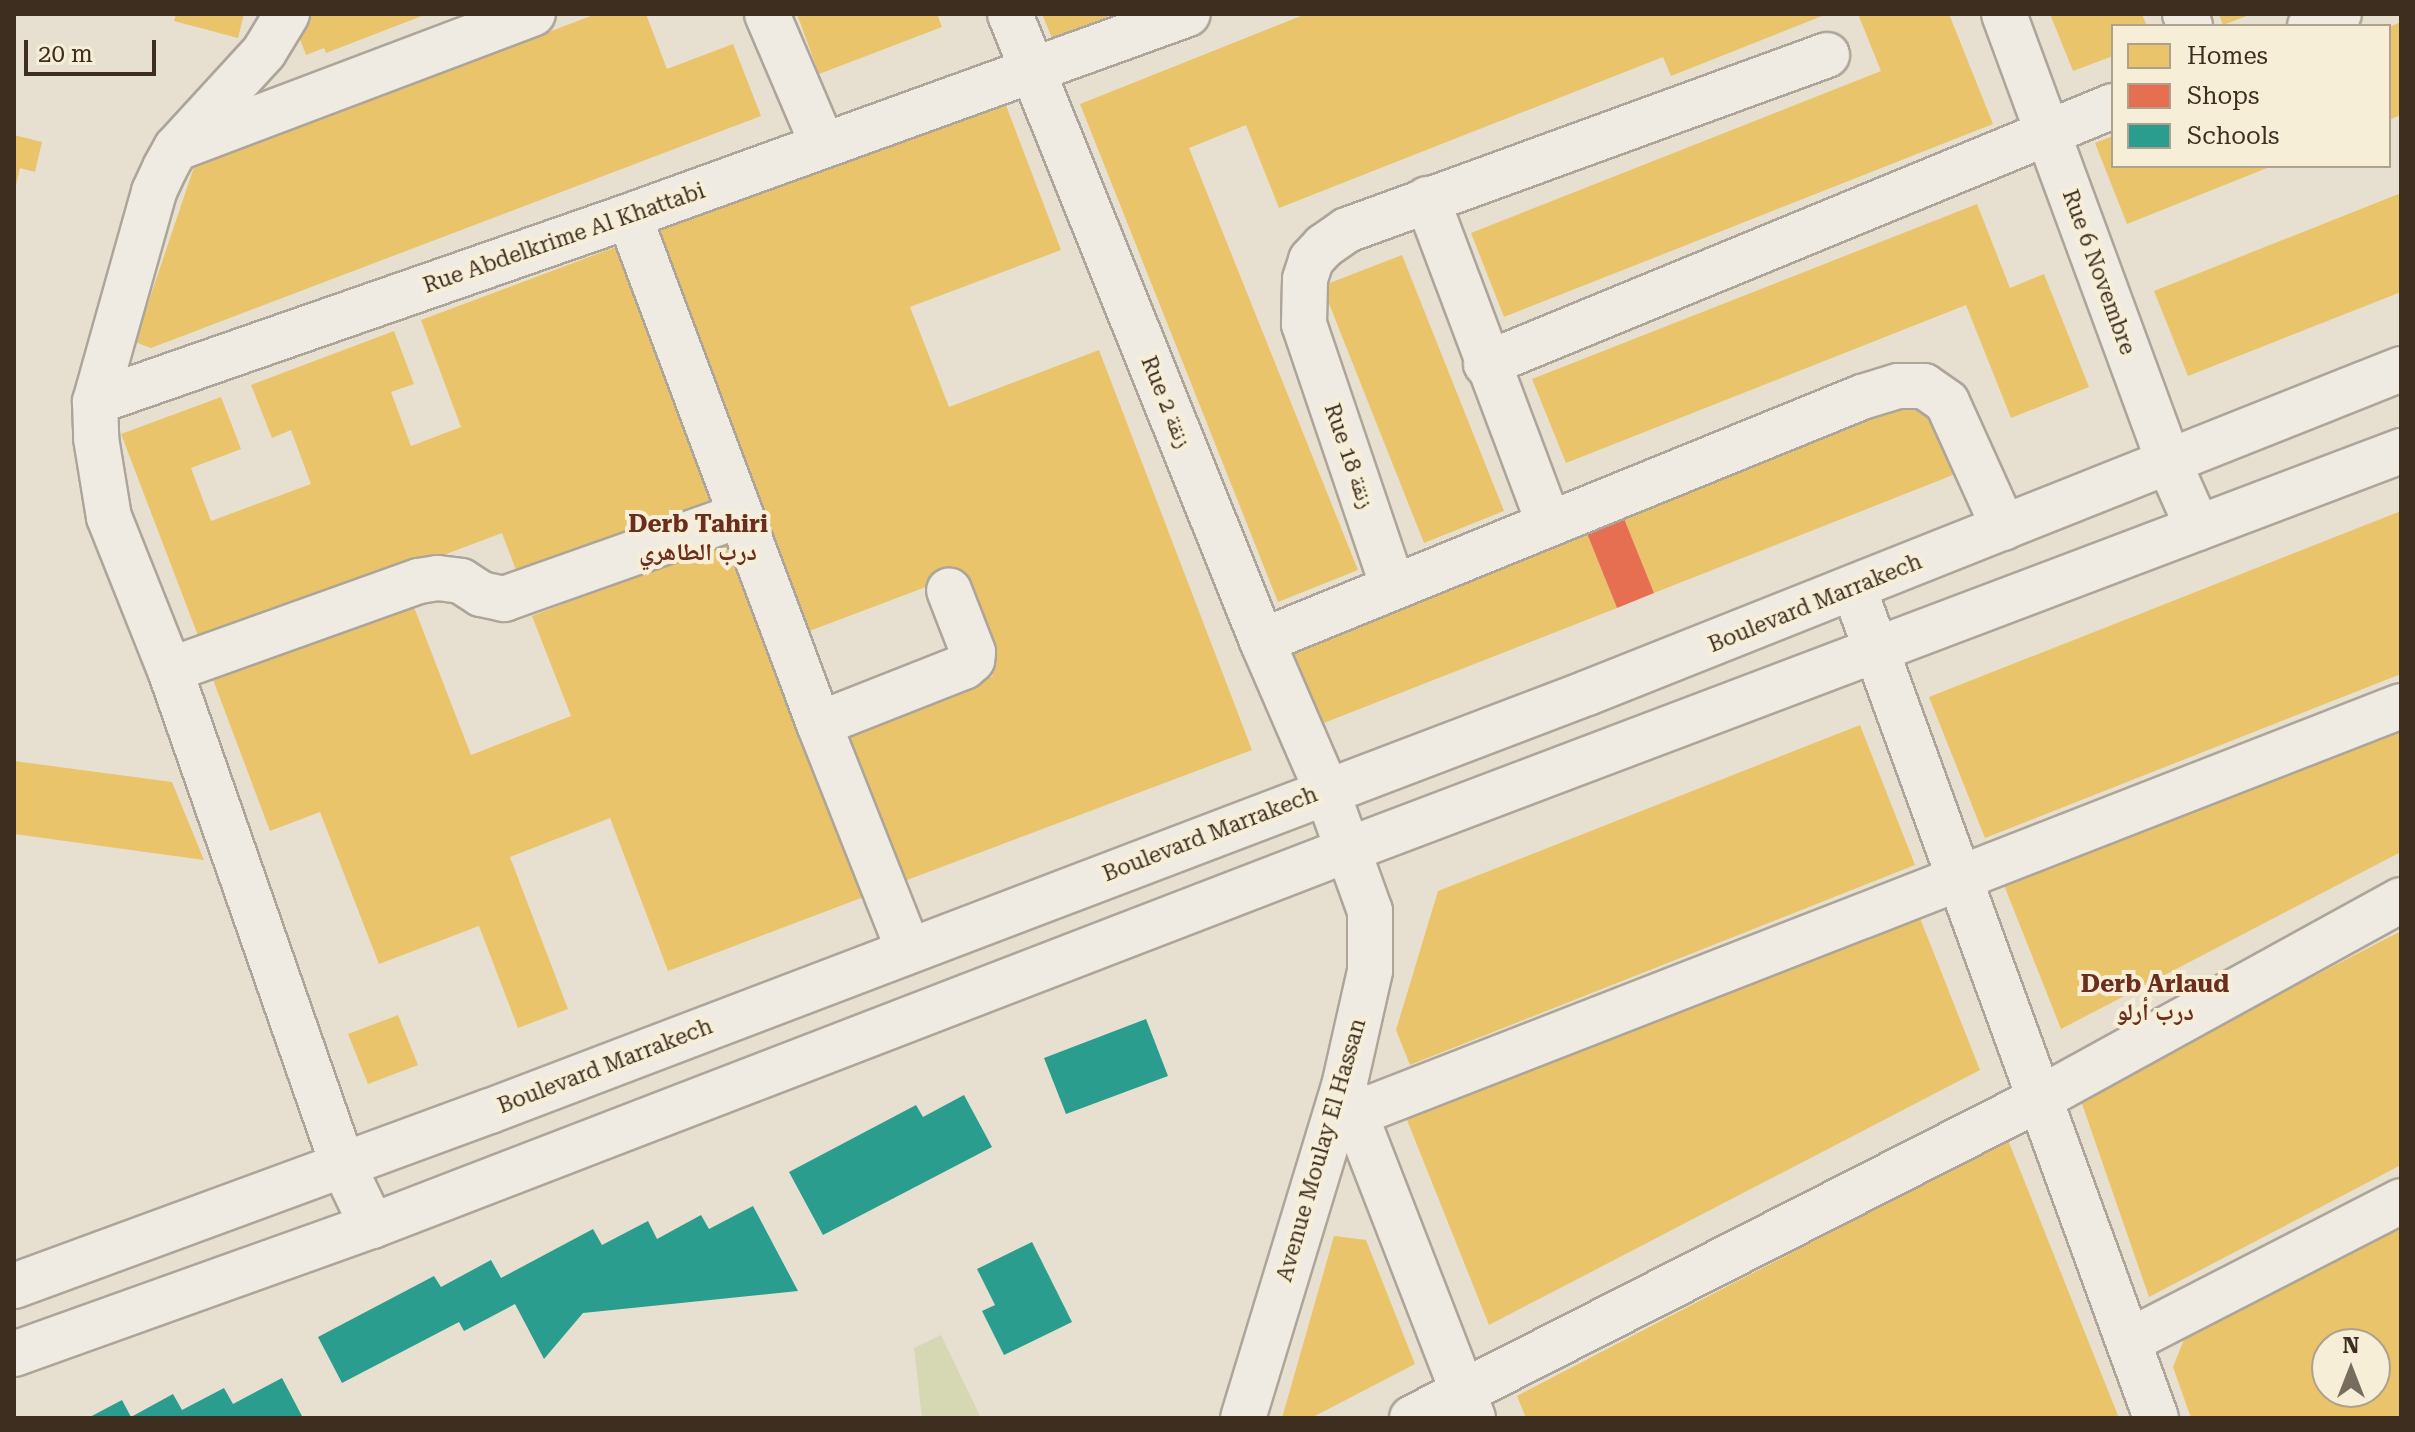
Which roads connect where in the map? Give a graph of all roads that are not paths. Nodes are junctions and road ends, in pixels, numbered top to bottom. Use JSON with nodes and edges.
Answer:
{"nodes":[{"id":1,"x":287,"y":14,"type":"edge"},
{"id":2,"x":533,"y":14,"type":"edge"},
{"id":3,"x":767,"y":14,"type":"edge"},
{"id":4,"x":1010,"y":14,"type":"edge"},
{"id":5,"x":1188,"y":14,"type":"edge"},
{"id":6,"x":2004,"y":14,"type":"edge"},
{"id":7,"x":2339,"y":14,"type":"edge"},
{"id":8,"x":2315,"y":24,"type":"edge"},
{"id":9,"x":1827,"y":55,"type":"dead end"},
{"id":10,"x":1033,"y":71,"type":"junction"},
{"id":11,"x":2111,"y":107,"type":"edge"},
{"id":12,"x":2047,"y":131,"type":"junction"},
{"id":13,"x":823,"y":145,"type":"junction"},
{"id":14,"x":176,"y":148,"type":"junction"},
{"id":15,"x":1427,"y":199,"type":"junction"},
{"id":16,"x":629,"y":216,"type":"junction"},
{"id":17,"x":1486,"y":364,"type":"junction"},
{"id":18,"x":2401,"y":369,"type":"edge"},
{"id":19,"x":95,"y":402,"type":"junction"},
{"id":20,"x":2401,"y":451,"type":"edge"},
{"id":21,"x":2169,"y":463,"type":"junction"},
{"id":22,"x":741,"y":515,"type":"junction"},
{"id":23,"x":1549,"y":524,"type":"junction"},
{"id":24,"x":2004,"y":528,"type":"junction"},
{"id":25,"x":2198,"y":528,"type":"junction"},
{"id":26,"x":1393,"y":587,"type":"junction"},
{"id":27,"x":1854,"y":589,"type":"junction"},
{"id":28,"x":949,"y":590,"type":"dead end"},
{"id":29,"x":1262,"y":641,"type":"junction"},
{"id":30,"x":1878,"y":649,"type":"junction"},
{"id":31,"x":170,"y":670,"type":"junction"},
{"id":32,"x":2401,"y":706,"type":"edge"},
{"id":33,"x":819,"y":724,"type":"junction"},
{"id":34,"x":1326,"y":789,"type":"junction"},
{"id":35,"x":1350,"y":849,"type":"junction"},
{"id":36,"x":1961,"y":877,"type":"junction"},
{"id":37,"x":2401,"y":900,"type":"edge"},
{"id":38,"x":908,"y":949,"type":"junction"},
{"id":39,"x":2041,"y":1098,"type":"junction"},
{"id":40,"x":1350,"y":1100,"type":"junction"},
{"id":41,"x":342,"y":1163,"type":"junction"},
{"id":42,"x":2401,"y":1201,"type":"edge"},
{"id":43,"x":372,"y":1226,"type":"junction"},
{"id":44,"x":14,"y":1286,"type":"edge"},
{"id":45,"x":2129,"y":1341,"type":"junction"},
{"id":46,"x":14,"y":1354,"type":"edge"},
{"id":47,"x":1469,"y":1406,"type":"edge"},
{"id":48,"x":1243,"y":1418,"type":"edge"},
{"id":49,"x":1412,"y":1418,"type":"edge"},
{"id":50,"x":2156,"y":1418,"type":"edge"}],
"edges":[{"from":1,"to":14,"type":"street"},
{"from":2,"to":14,"type":"street"},
{"from":3,"to":13,"type":"street"},
{"from":4,"to":10,"type":"street","name":"Rue 2 زنقة"},
{"from":5,"to":10,"type":"street","name":"Rue Abdelkrime Al Khattabi"},
{"from":6,"to":12,"type":"street","name":"Rue 6 Novembre"},
{"from":7,"to":8,"type":"street"},
{"from":9,"to":15,"type":"street","name":"Rue 18 زنقة"},
{"from":10,"to":13,"type":"street","name":"Rue Abdelkrime Al Khattabi"},
{"from":10,"to":29,"type":"street","name":"Rue 2 زنقة"},
{"from":11,"to":12,"type":"street"},
{"from":12,"to":17,"type":"street"},
{"from":12,"to":21,"type":"street","name":"Rue 6 Novembre"},
{"from":13,"to":16,"type":"street","name":"Rue Abdelkrime Al Khattabi"},
{"from":14,"to":19,"type":"street"},
{"from":15,"to":17,"type":"street"},
{"from":15,"to":26,"type":"street","name":"Rue 18 زنقة"},
{"from":16,"to":19,"type":"street","name":"Rue Abdelkrime Al Khattabi"},
{"from":16,"to":22,"type":"street"},
{"from":17,"to":23,"type":"street"},
{"from":18,"to":21,"type":"street","name":"Boulevard Marrakech"},
{"from":19,"to":31,"type":"street"},
{"from":20,"to":25,"type":"street"},
{"from":21,"to":24,"type":"street","name":"Boulevard Marrakech"},
{"from":21,"to":25,"type":"street","name":"Rue 6 Novembre"},
{"from":22,"to":31,"type":"street"},
{"from":22,"to":33,"type":"street"},
{"from":23,"to":24,"type":"street"},
{"from":23,"to":26,"type":"street"},
{"from":24,"to":27,"type":"street","name":"Boulevard Marrakech"},
{"from":25,"to":30,"type":"street"},
{"from":26,"to":29,"type":"street"},
{"from":27,"to":30,"type":"street"},
{"from":27,"to":34,"type":"street","name":"Boulevard Marrakech"},
{"from":28,"to":33,"type":"street"},
{"from":29,"to":34,"type":"street","name":"Rue 2 زنقة"},
{"from":30,"to":35,"type":"street"},
{"from":30,"to":36,"type":"street"},
{"from":31,"to":41,"type":"street"},
{"from":32,"to":36,"type":"street"},
{"from":33,"to":38,"type":"street"},
{"from":34,"to":35,"type":"street","name":"Avenue Moulay El Hassan"},
{"from":34,"to":38,"type":"street","name":"Boulevard Marrakech"},
{"from":35,"to":40,"type":"street","name":"Avenue Moulay El Hassan"},
{"from":35,"to":43,"type":"street"},
{"from":36,"to":39,"type":"street"},
{"from":36,"to":40,"type":"street"},
{"from":37,"to":39,"type":"street"},
{"from":38,"to":41,"type":"street","name":"Boulevard Marrakech"},
{"from":39,"to":45,"type":"street"},
{"from":39,"to":47,"type":"street"},
{"from":40,"to":47,"type":"street"},
{"from":40,"to":48,"type":"street","name":"Avenue Moulay El Hassan"},
{"from":41,"to":43,"type":"street"},
{"from":41,"to":44,"type":"street","name":"Boulevard Marrakech"},
{"from":42,"to":45,"type":"street"},
{"from":43,"to":46,"type":"street"},
{"from":45,"to":50,"type":"street"},
{"from":47,"to":49,"type":"street"}]}
